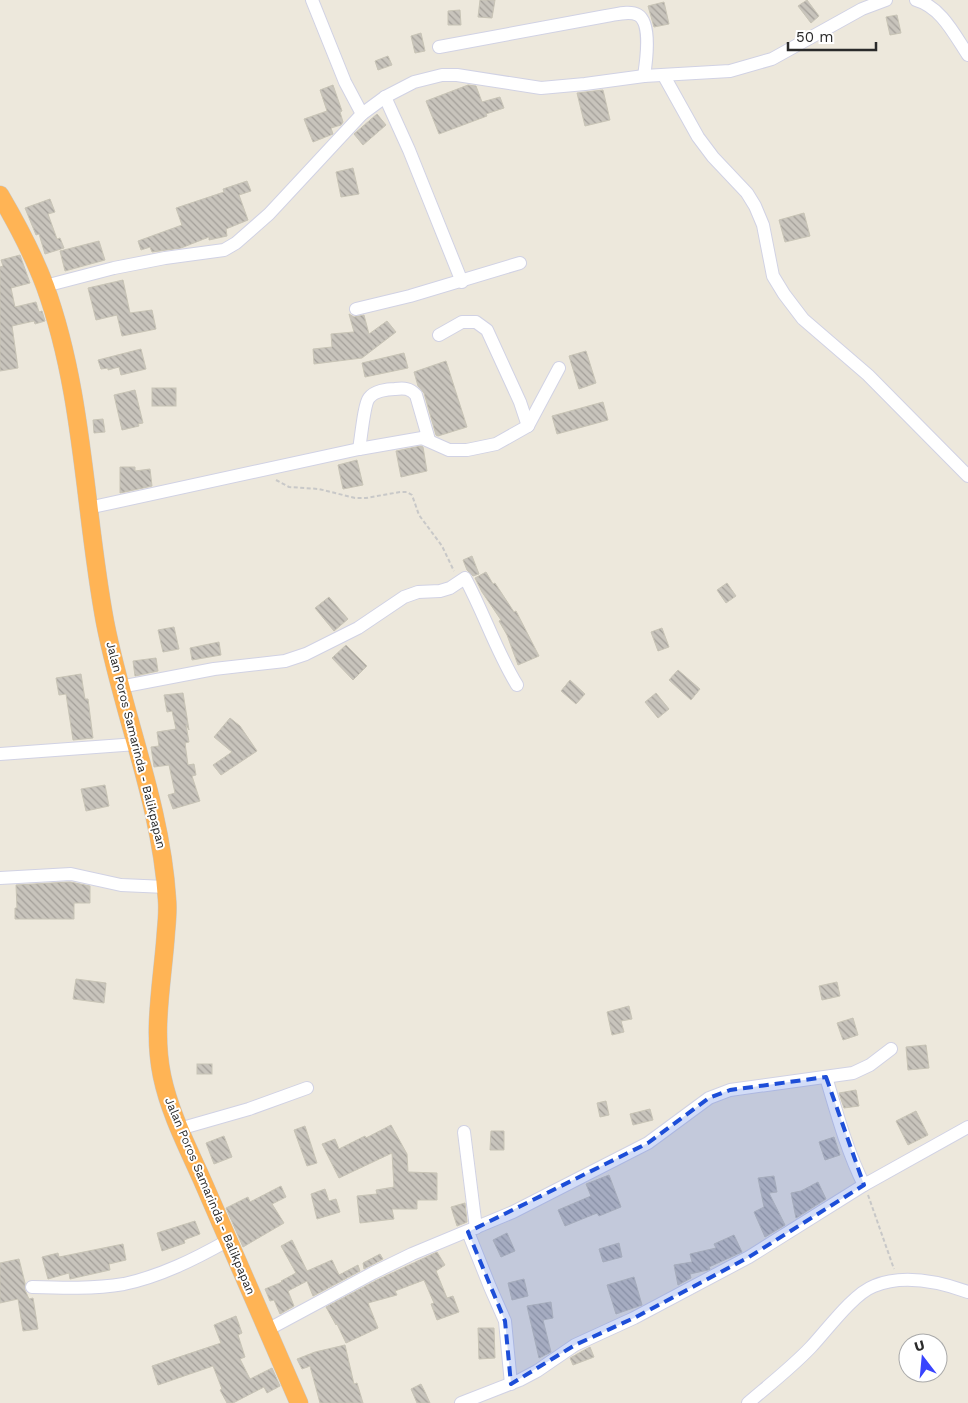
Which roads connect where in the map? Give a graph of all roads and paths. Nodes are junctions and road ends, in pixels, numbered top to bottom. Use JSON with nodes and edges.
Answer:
{"nodes":[{"id":1,"x":312,"y":0,"type":"edge"},
{"id":2,"x":886,"y":0,"type":"edge"},
{"id":3,"x":916,"y":0,"type":"edge"},
{"id":4,"x":439,"y":47,"type":"dead end"},
{"id":5,"x":968,"y":55,"type":"edge"},
{"id":6,"x":644,"y":76,"type":"junction"},
{"id":7,"x":664,"y":76,"type":"junction"},
{"id":8,"x":385,"y":97,"type":"junction"},
{"id":9,"x":362,"y":114,"type":"junction"},
{"id":10,"x":0,"y":195,"type":"edge"},
{"id":11,"x":520,"y":263,"type":"dead end"},
{"id":12,"x":462,"y":282,"type":"junction"},
{"id":13,"x":45,"y":286,"type":"junction"},
{"id":14,"x":356,"y":309,"type":"dead end"},
{"id":15,"x":438,"y":335,"type":"dead end"},
{"id":16,"x":559,"y":368,"type":"dead end"},
{"id":17,"x":528,"y":426,"type":"junction"},
{"id":18,"x":429,"y":440,"type":"junction"},
{"id":19,"x":359,"y":449,"type":"junction"},
{"id":20,"x":265,"y":470,"type":"junction"},
{"id":21,"x":968,"y":476,"type":"edge"},
{"id":22,"x":88,"y":508,"type":"junction"},
{"id":23,"x":465,"y":578,"type":"junction"},
{"id":24,"x":517,"y":685,"type":"dead end"},
{"id":25,"x":120,"y":686,"type":"junction"},
{"id":26,"x":137,"y":744,"type":"junction"},
{"id":27,"x":0,"y":754,"type":"edge"},
{"id":28,"x":0,"y":878,"type":"edge"},
{"id":29,"x":166,"y":887,"type":"junction"},
{"id":30,"x":891,"y":1049,"type":"dead end"},
{"id":31,"x":826,"y":1077,"type":"junction"},
{"id":32,"x":307,"y":1088,"type":"dead end"},
{"id":33,"x":968,"y":1127,"type":"edge"},
{"id":34,"x":179,"y":1129,"type":"junction"},
{"id":35,"x":464,"y":1132,"type":"dead end"},
{"id":36,"x":864,"y":1185,"type":"junction"},
{"id":37,"x":472,"y":1230,"type":"junction"},
{"id":38,"x":227,"y":1241,"type":"junction"},
{"id":39,"x":898,"y":1280,"type":"junction"},
{"id":40,"x":32,"y":1287,"type":"dead end"},
{"id":41,"x":968,"y":1292,"type":"edge"},
{"id":42,"x":267,"y":1330,"type":"junction"},
{"id":43,"x":511,"y":1384,"type":"junction"},
{"id":44,"x":299,"y":1403,"type":"edge"},
{"id":45,"x":461,"y":1403,"type":"edge"},
{"id":46,"x":748,"y":1403,"type":"edge"}],
"edges":[{"from":1,"to":9,"type":"street"},
{"from":2,"to":7,"type":"street"},
{"from":3,"to":5,"type":"street"},
{"from":4,"to":6,"type":"street"},
{"from":6,"to":7,"type":"street"},
{"from":6,"to":8,"type":"street"},
{"from":7,"to":21,"type":"street"},
{"from":8,"to":9,"type":"street"},
{"from":8,"to":12,"type":"street"},
{"from":9,"to":13,"type":"street"},
{"from":10,"to":13,"type":"highway","name":"Jalan Poros Samarinda - Balikpapan"},
{"from":11,"to":12,"type":"street"},
{"from":12,"to":14,"type":"street"},
{"from":13,"to":22,"type":"highway","name":"Jalan Poros Samarinda - Balikpapan"},
{"from":15,"to":17,"type":"street"},
{"from":16,"to":17,"type":"street"},
{"from":17,"to":18,"type":"street"},
{"from":18,"to":19,"type":"street"},
{"from":18,"to":19,"type":"street"},
{"from":19,"to":20,"type":"street"},
{"from":20,"to":22,"type":"street"},
{"from":20,"to":23,"type":"path"},
{"from":22,"to":25,"type":"highway","name":"Jalan Poros Samarinda - Balikpapan"},
{"from":23,"to":24,"type":"street"},
{"from":23,"to":25,"type":"street"},
{"from":25,"to":26,"type":"highway","name":"Jalan Poros Samarinda - Balikpapan"},
{"from":26,"to":27,"type":"street"},
{"from":26,"to":29,"type":"highway","name":"Jalan Poros Samarinda - Balikpapan"},
{"from":28,"to":29,"type":"street"},
{"from":29,"to":34,"type":"highway","name":"Jalan Poros Samarinda - Balikpapan"},
{"from":30,"to":31,"type":"street"},
{"from":31,"to":36,"type":"street"},
{"from":31,"to":37,"type":"street"},
{"from":32,"to":34,"type":"street"},
{"from":33,"to":36,"type":"street"},
{"from":34,"to":38,"type":"highway","name":"Jalan Poros Samarinda - Balikpapan"},
{"from":35,"to":37,"type":"street"},
{"from":36,"to":39,"type":"path"},
{"from":36,"to":43,"type":"street"},
{"from":37,"to":42,"type":"street"},
{"from":37,"to":43,"type":"street"},
{"from":38,"to":40,"type":"street"},
{"from":38,"to":42,"type":"highway","name":"Jalan Poros Samarinda - Balikpapan"},
{"from":39,"to":41,"type":"street"},
{"from":39,"to":46,"type":"street"},
{"from":42,"to":44,"type":"highway","name":"Jalan Poros Samarinda - Balikpapan"},
{"from":43,"to":45,"type":"street"}]}
